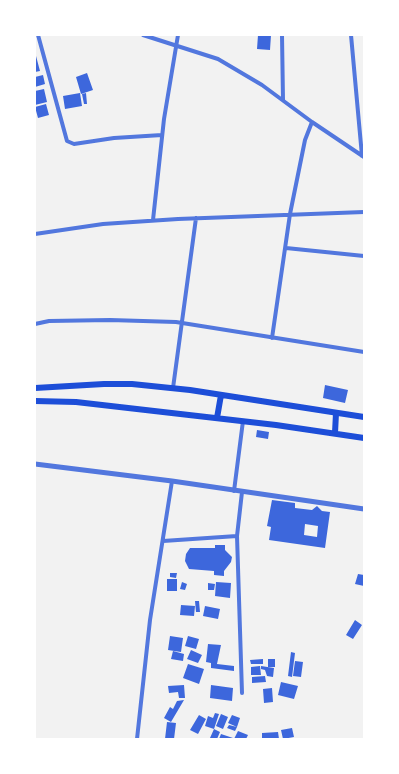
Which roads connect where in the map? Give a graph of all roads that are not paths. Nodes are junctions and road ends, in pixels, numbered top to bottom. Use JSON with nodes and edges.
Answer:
{"nodes":[{"id":1,"x":38,"y":35,"type":"edge"},
{"id":2,"x":142,"y":35,"type":"edge"},
{"id":3,"x":178,"y":35,"type":"edge"},
{"id":4,"x":282,"y":35,"type":"edge"},
{"id":5,"x":352,"y":35,"type":"edge"},
{"id":6,"x":176,"y":45,"type":"junction"},
{"id":7,"x":283,"y":100,"type":"junction"},
{"id":8,"x":312,"y":122,"type":"junction"},
{"id":9,"x":162,"y":135,"type":"junction"},
{"id":10,"x":363,"y":157,"type":"edge"},
{"id":11,"x":364,"y":212,"type":"edge"},
{"id":12,"x":290,"y":214,"type":"junction"},
{"id":13,"x":196,"y":218,"type":"junction"},
{"id":14,"x":153,"y":220,"type":"junction"},
{"id":15,"x":35,"y":234,"type":"edge"},
{"id":16,"x":286,"y":248,"type":"junction"},
{"id":17,"x":364,"y":256,"type":"edge"},
{"id":18,"x":182,"y":323,"type":"junction"},
{"id":19,"x":35,"y":324,"type":"edge"},
{"id":20,"x":272,"y":338,"type":"junction"},
{"id":21,"x":364,"y":352,"type":"edge"},
{"id":22,"x":35,"y":388,"type":"edge"},
{"id":23,"x":172,"y":388,"type":"junction"},
{"id":24,"x":221,"y":395,"type":"junction"},
{"id":25,"x":35,"y":401,"type":"edge"},
{"id":26,"x":336,"y":413,"type":"junction"},
{"id":27,"x":217,"y":418,"type":"junction"},
{"id":28,"x":364,"y":418,"type":"edge"},
{"id":29,"x":243,"y":421,"type":"junction"},
{"id":30,"x":335,"y":434,"type":"junction"},
{"id":31,"x":364,"y":438,"type":"edge"},
{"id":32,"x":35,"y":464,"type":"edge"},
{"id":33,"x":172,"y":481,"type":"junction"},
{"id":34,"x":234,"y":491,"type":"junction"},
{"id":35,"x":242,"y":492,"type":"junction"},
{"id":36,"x":364,"y":509,"type":"edge"},
{"id":37,"x":237,"y":536,"type":"junction"},
{"id":38,"x":163,"y":541,"type":"junction"},
{"id":39,"x":242,"y":693,"type":"dead end"},
{"id":40,"x":136,"y":739,"type":"edge"}],
"edges":[{"from":1,"to":9,"type":"street"},
{"from":2,"to":6,"type":"street"},
{"from":3,"to":6,"type":"street"},
{"from":4,"to":7,"type":"street"},
{"from":5,"to":10,"type":"street"},
{"from":6,"to":7,"type":"street"},
{"from":6,"to":9,"type":"street"},
{"from":7,"to":8,"type":"street"},
{"from":8,"to":10,"type":"street"},
{"from":8,"to":12,"type":"street"},
{"from":9,"to":14,"type":"street"},
{"from":11,"to":12,"type":"street"},
{"from":12,"to":13,"type":"street"},
{"from":12,"to":16,"type":"street"},
{"from":13,"to":14,"type":"street"},
{"from":13,"to":18,"type":"street"},
{"from":14,"to":15,"type":"street"},
{"from":16,"to":17,"type":"street"},
{"from":16,"to":20,"type":"street"},
{"from":18,"to":19,"type":"street"},
{"from":18,"to":20,"type":"street"},
{"from":18,"to":23,"type":"street"},
{"from":20,"to":21,"type":"street"},
{"from":22,"to":23,"type":"highway"},
{"from":23,"to":24,"type":"highway"},
{"from":24,"to":26,"type":"highway"},
{"from":24,"to":27,"type":"highway"},
{"from":25,"to":27,"type":"highway"},
{"from":26,"to":28,"type":"highway"},
{"from":26,"to":30,"type":"highway"},
{"from":27,"to":29,"type":"highway"},
{"from":29,"to":30,"type":"highway"},
{"from":29,"to":34,"type":"street"},
{"from":30,"to":31,"type":"highway"},
{"from":32,"to":33,"type":"street"},
{"from":33,"to":34,"type":"street"},
{"from":33,"to":38,"type":"street"},
{"from":34,"to":35,"type":"street"},
{"from":35,"to":36,"type":"street"},
{"from":35,"to":37,"type":"street"},
{"from":37,"to":38,"type":"street"},
{"from":37,"to":39,"type":"street"},
{"from":38,"to":40,"type":"street"}]}
